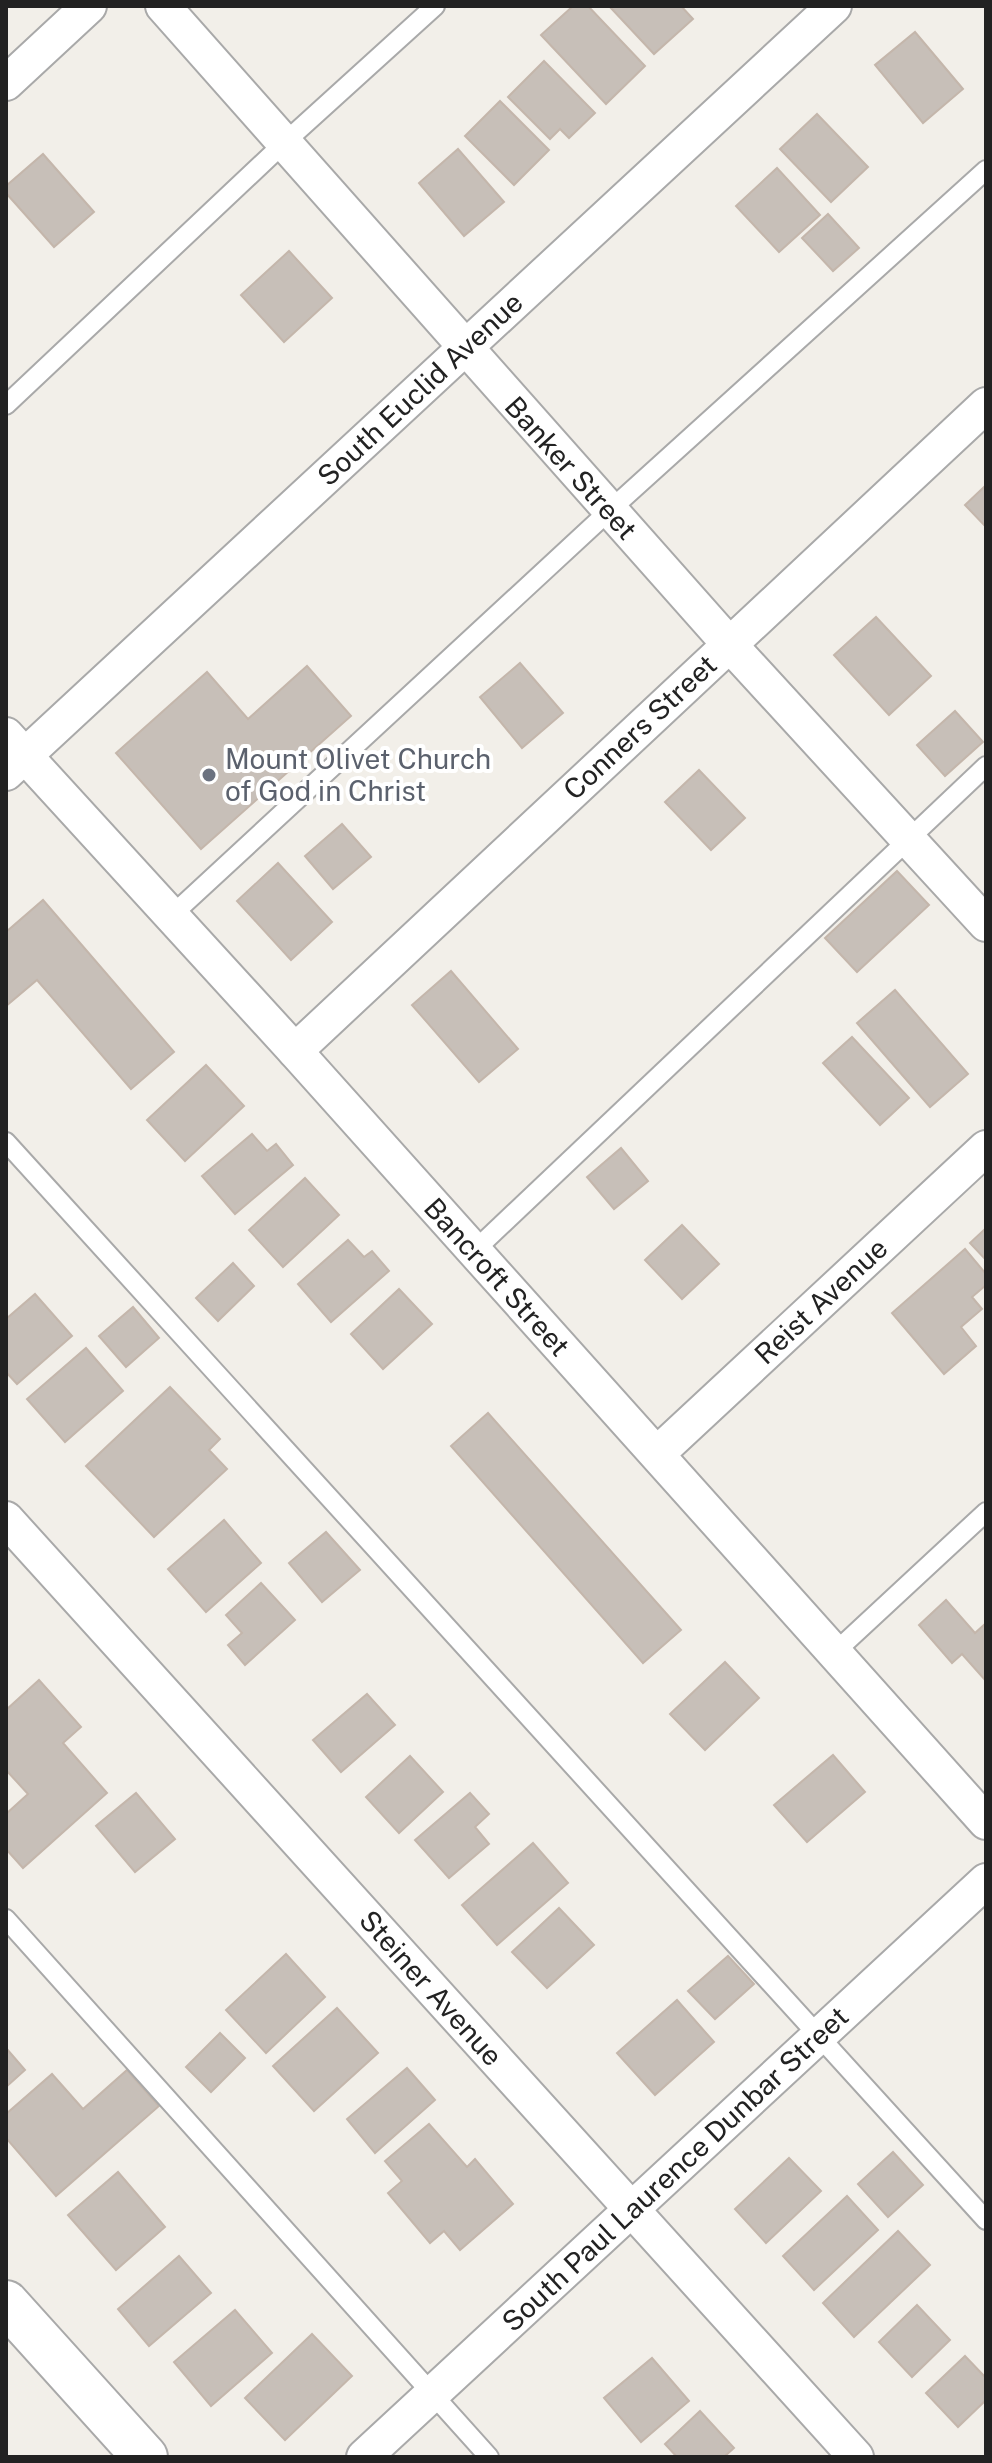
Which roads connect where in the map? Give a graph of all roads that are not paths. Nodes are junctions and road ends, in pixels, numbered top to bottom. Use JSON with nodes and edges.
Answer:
{"nodes":[{"id":1,"x":89,"y":6,"type":"edge"},
{"id":2,"x":163,"y":6,"type":"edge"},
{"id":3,"x":435,"y":6,"type":"edge"},
{"id":4,"x":834,"y":6,"type":"edge"},
{"id":5,"x":6,"y":83,"type":"edge"},
{"id":6,"x":284,"y":143,"type":"junction"},
{"id":7,"x":986,"y":170,"type":"edge"},
{"id":8,"x":465,"y":348,"type":"junction"},
{"id":9,"x":6,"y":405,"type":"edge"},
{"id":10,"x":986,"y":405,"type":"edge"},
{"id":11,"x":609,"y":511,"type":"junction"},
{"id":12,"x":729,"y":644,"type":"junction"},
{"id":13,"x":12,"y":754,"type":"edge"},
{"id":14,"x":986,"y":766,"type":"edge"},
{"id":15,"x":907,"y":838,"type":"junction"},
{"id":16,"x":171,"y":916,"type":"junction"},
{"id":17,"x":986,"y":924,"type":"edge"},
{"id":18,"x":295,"y":1051,"type":"junction"},
{"id":19,"x":6,"y":1142,"type":"edge"},
{"id":20,"x":986,"y":1148,"type":"edge"},
{"id":21,"x":473,"y":1252,"type":"junction"},
{"id":22,"x":657,"y":1454,"type":"junction"},
{"id":23,"x":986,"y":1512,"type":"edge"},
{"id":24,"x":6,"y":1519,"type":"edge"},
{"id":25,"x":834,"y":1653,"type":"junction"},
{"id":26,"x":986,"y":1822,"type":"edge"},
{"id":27,"x":986,"y":1881,"type":"edge"},
{"id":28,"x":6,"y":1919,"type":"edge"},
{"id":29,"x":819,"y":2034,"type":"junction"},
{"id":30,"x":630,"y":2208,"type":"junction"},
{"id":31,"x":986,"y":2220,"type":"edge"},
{"id":32,"x":6,"y":2303,"type":"edge"},
{"id":33,"x":433,"y":2394,"type":"junction"},
{"id":34,"x":145,"y":2457,"type":"edge"},
{"id":35,"x":364,"y":2457,"type":"edge"},
{"id":36,"x":489,"y":2457,"type":"edge"},
{"id":37,"x":856,"y":2457,"type":"edge"}],
"edges":[{"from":1,"to":5,"type":"street"},
{"from":2,"to":6,"type":"street","name":"Banker Street"},
{"from":3,"to":6,"type":"lane"},
{"from":4,"to":8,"type":"street","name":"South Euclid Avenue"},
{"from":6,"to":8,"type":"street","name":"Banker Street"},
{"from":6,"to":9,"type":"lane"},
{"from":7,"to":11,"type":"lane"},
{"from":8,"to":11,"type":"street","name":"Banker Street"},
{"from":8,"to":13,"type":"street","name":"South Euclid Avenue"},
{"from":10,"to":12,"type":"street","name":"Conners Street"},
{"from":11,"to":12,"type":"street","name":"Banker Street"},
{"from":11,"to":16,"type":"lane"},
{"from":12,"to":15,"type":"street","name":"Banker Street"},
{"from":12,"to":18,"type":"street","name":"Conners Street"},
{"from":13,"to":16,"type":"street","name":"Bancroft Street"},
{"from":14,"to":15,"type":"lane"},
{"from":15,"to":17,"type":"street","name":"Banker Street"},
{"from":15,"to":21,"type":"lane"},
{"from":16,"to":18,"type":"street","name":"Bancroft Street"},
{"from":18,"to":21,"type":"street","name":"Bancroft Street"},
{"from":19,"to":29,"type":"lane"},
{"from":20,"to":22,"type":"street","name":"Reist Avenue"},
{"from":21,"to":22,"type":"street","name":"Bancroft Street"},
{"from":22,"to":25,"type":"street","name":"Bancroft Street"},
{"from":23,"to":25,"type":"lane"},
{"from":24,"to":30,"type":"street","name":"Steiner Avenue"},
{"from":25,"to":26,"type":"street","name":"Bancroft Street"},
{"from":27,"to":29,"type":"street","name":"South Paul Laurence Dunbar Street"},
{"from":28,"to":33,"type":"lane"},
{"from":29,"to":30,"type":"street","name":"South Paul Laurence Dunbar Street"},
{"from":29,"to":31,"type":"lane"},
{"from":30,"to":33,"type":"street","name":"South Paul Laurence Dunbar Street"},
{"from":30,"to":37,"type":"street","name":"Steiner Avenue"},
{"from":32,"to":34,"type":"street"},
{"from":33,"to":35,"type":"street","name":"South Paul Laurence Dunbar Street"},
{"from":33,"to":36,"type":"lane"}]}
